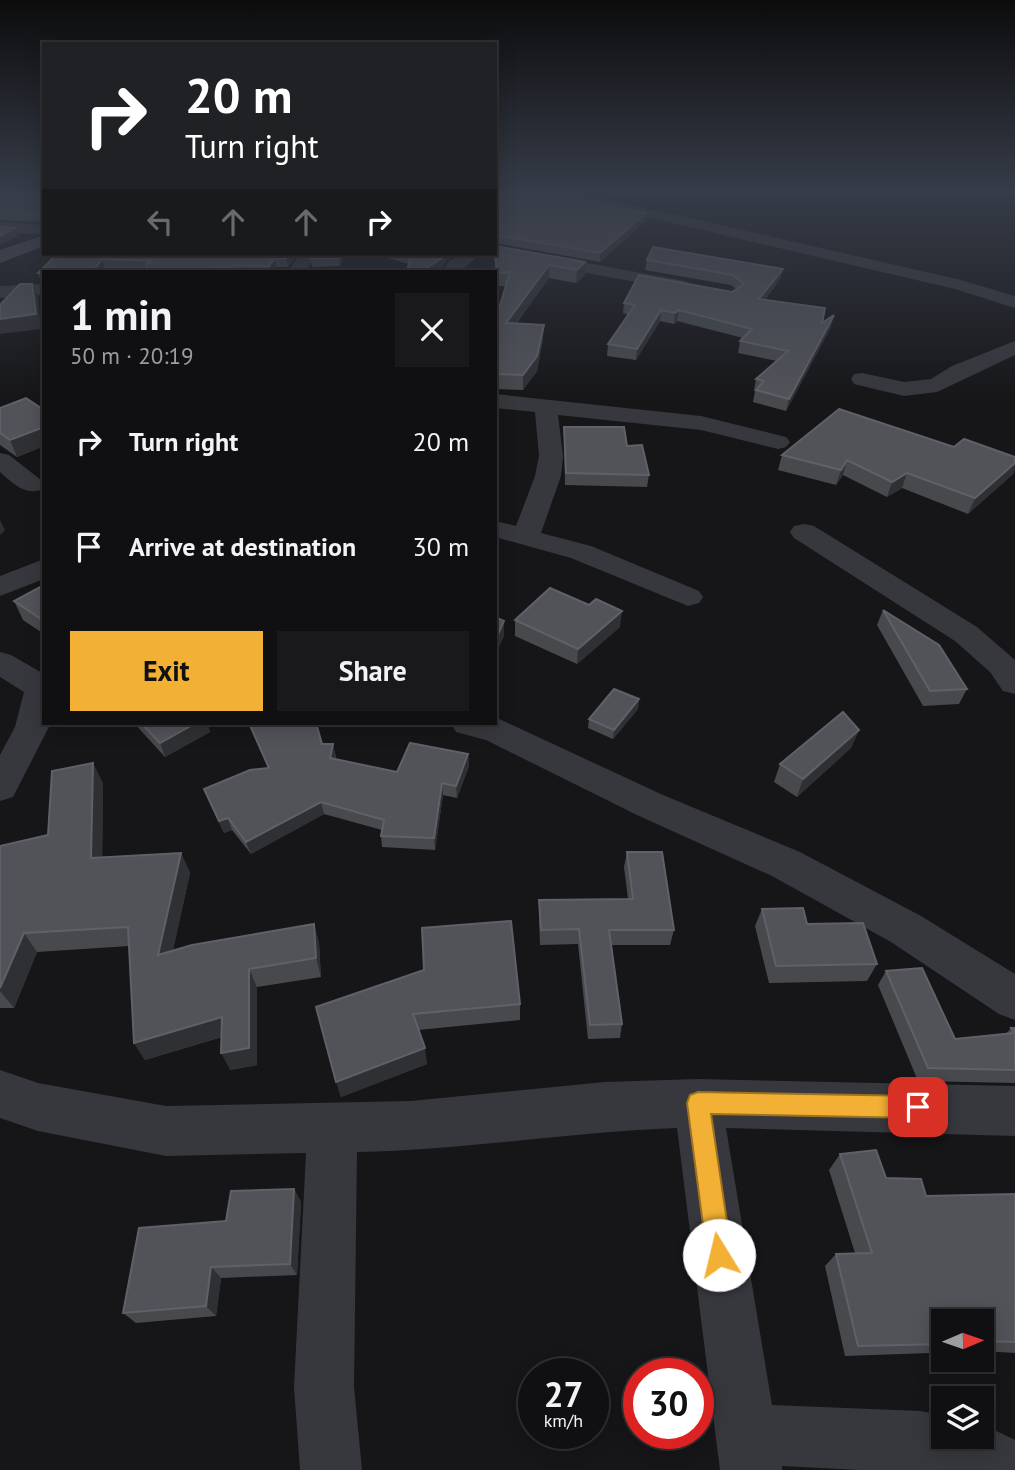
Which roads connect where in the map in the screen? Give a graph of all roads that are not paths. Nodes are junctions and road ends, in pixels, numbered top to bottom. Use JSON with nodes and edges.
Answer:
{"nodes":[{"id":1,"x":559,"y":263,"type":"edge"},
{"id":2,"x":869,"y":263,"type":"edge"},
{"id":3,"x":42,"y":289,"type":"edge"},
{"id":4,"x":705,"y":289,"type":"edge"},
{"id":5,"x":0,"y":292,"type":"edge"},
{"id":6,"x":1015,"y":302,"type":"edge"},
{"id":7,"x":1015,"y":347,"type":"edge"},
{"id":8,"x":862,"y":379,"type":"dead end"},
{"id":9,"x":497,"y":401,"type":"edge"},
{"id":10,"x":546,"y":406,"type":"junction"},
{"id":11,"x":778,"y":442,"type":"dead end"},
{"id":12,"x":0,"y":460,"type":"edge"},
{"id":13,"x":32,"y":485,"type":"dead end"},
{"id":14,"x":497,"y":530,"type":"edge"},
{"id":15,"x":804,"y":532,"type":"dead end"},
{"id":16,"x":527,"y":537,"type":"junction"},
{"id":17,"x":42,"y":570,"type":"edge"},
{"id":18,"x":0,"y":587,"type":"edge"},
{"id":19,"x":688,"y":597,"type":"dead end"},
{"id":20,"x":0,"y":663,"type":"edge"},
{"id":21,"x":1015,"y":683,"type":"edge"},
{"id":22,"x":476,"y":725,"type":"edge"},
{"id":23,"x":0,"y":787,"type":"edge"},
{"id":24,"x":1015,"y":999,"type":"edge"},
{"id":25,"x":0,"y":1094,"type":"edge"},
{"id":26,"x":698,"y":1103,"type":"junction"},
{"id":27,"x":1015,"y":1111,"type":"edge"},
{"id":28,"x":332,"y":1129,"type":"junction"},
{"id":29,"x":749,"y":1452,"type":"edge"},
{"id":30,"x":331,"y":1470,"type":"edge"},
{"id":31,"x":1008,"y":1470,"type":"edge"}],
"edges":[{"from":1,"to":4,"type":"street"},
{"from":2,"to":6,"type":"street"},
{"from":3,"to":5,"type":"street"},
{"from":7,"to":8,"type":"street"},
{"from":9,"to":10,"type":"street"},
{"from":10,"to":11,"type":"street"},
{"from":10,"to":16,"type":"street"},
{"from":12,"to":13,"type":"street"},
{"from":14,"to":16,"type":"street"},
{"from":15,"to":21,"type":"street"},
{"from":16,"to":19,"type":"street"},
{"from":17,"to":18,"type":"street"},
{"from":20,"to":23,"type":"street"},
{"from":22,"to":24,"type":"street"},
{"from":25,"to":28,"type":"street"},
{"from":26,"to":27,"type":"street"},
{"from":26,"to":28,"type":"street"},
{"from":26,"to":29,"type":"street"},
{"from":28,"to":30,"type":"street"},
{"from":29,"to":31,"type":"street"}]}
